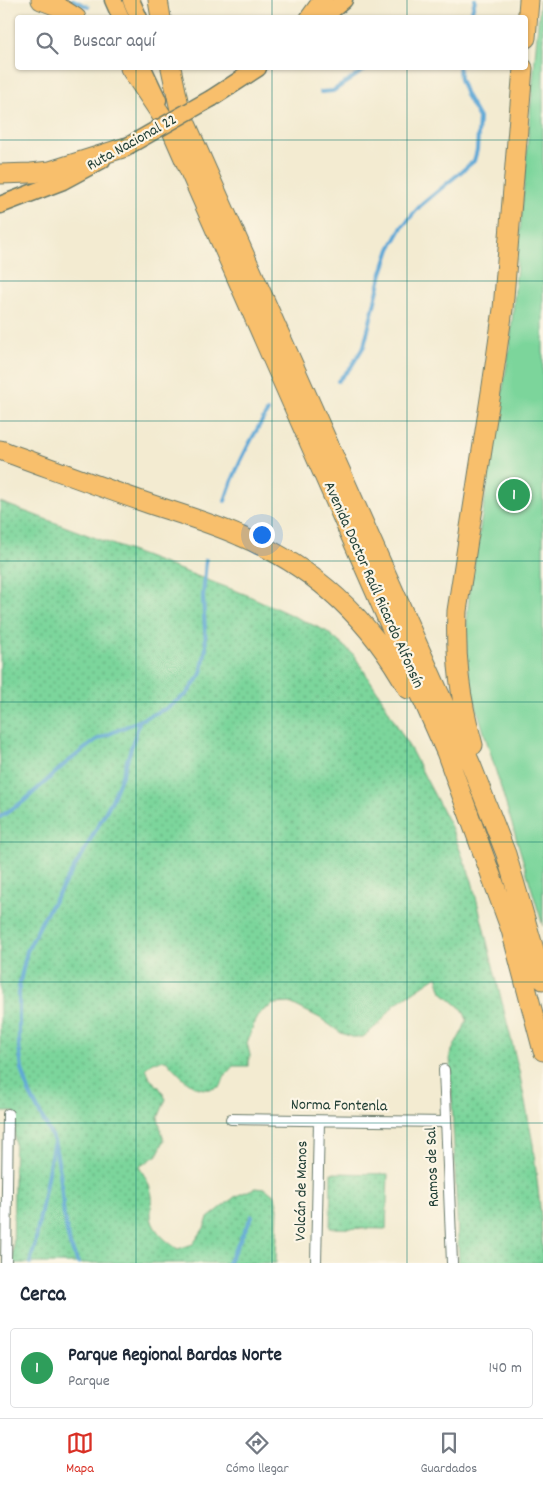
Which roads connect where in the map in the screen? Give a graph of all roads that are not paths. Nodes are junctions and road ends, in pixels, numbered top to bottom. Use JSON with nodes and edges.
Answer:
{"nodes":[{"id":1,"x":41,"y":0,"type":"edge"},
{"id":2,"x":113,"y":0,"type":"edge"},
{"id":3,"x":131,"y":0,"type":"edge"},
{"id":4,"x":158,"y":0,"type":"edge"},
{"id":5,"x":322,"y":0,"type":"edge"},
{"id":6,"x":344,"y":0,"type":"edge"},
{"id":7,"x":529,"y":0,"type":"edge"},
{"id":8,"x":71,"y":15,"type":"edge"},
{"id":9,"x":120,"y":15,"type":"edge"},
{"id":10,"x":138,"y":15,"type":"edge"},
{"id":11,"x":160,"y":15,"type":"edge"},
{"id":12,"x":312,"y":15,"type":"edge"},
{"id":13,"x":326,"y":15,"type":"edge"},
{"id":14,"x":528,"y":15,"type":"edge"},
{"id":15,"x":131,"y":70,"type":"edge"},
{"id":16,"x":145,"y":70,"type":"edge"},
{"id":17,"x":162,"y":70,"type":"edge"},
{"id":18,"x":171,"y":70,"type":"edge"},
{"id":19,"x":255,"y":70,"type":"edge"},
{"id":20,"x":523,"y":70,"type":"edge"},
{"id":21,"x":180,"y":110,"type":"junction"},
{"id":22,"x":172,"y":131,"type":"junction"},
{"id":23,"x":126,"y":146,"type":"junction"},
{"id":24,"x":0,"y":174,"type":"edge"},
{"id":25,"x":0,"y":205,"type":"edge"},
{"id":26,"x":0,"y":450,"type":"edge"},
{"id":27,"x":457,"y":780,"type":"junction"},
{"id":28,"x":506,"y":854,"type":"junction"},
{"id":29,"x":543,"y":980,"type":"edge"},
{"id":30,"x":543,"y":1052,"type":"edge"},
{"id":31,"x":444,"y":1070,"type":"dead end"},
{"id":32,"x":8,"y":1114,"type":"dead end"},
{"id":33,"x":231,"y":1119,"type":"dead end"},
{"id":34,"x":319,"y":1120,"type":"junction"},
{"id":35,"x":446,"y":1122,"type":"junction"},
{"id":36,"x":0,"y":1126,"type":"edge"},
{"id":37,"x":8,"y":1135,"type":"junction"},
{"id":38,"x":6,"y":1263,"type":"edge"},
{"id":39,"x":316,"y":1263,"type":"edge"},
{"id":40,"x":452,"y":1263,"type":"edge"}],
"edges":[{"from":1,"to":8,"type":"highway"},
{"from":2,"to":9,"type":"highway"},
{"from":3,"to":10,"type":"highway"},
{"from":4,"to":11,"type":"highway"},
{"from":5,"to":12,"type":"highway"},
{"from":6,"to":13,"type":"highway"},
{"from":7,"to":14,"type":"highway"},
{"from":15,"to":22,"type":"highway","name":"Avenida Doctor Raúl Ricardo Alfonsín"},
{"from":16,"to":22,"type":"highway"},
{"from":17,"to":21,"type":"highway"},
{"from":18,"to":21,"type":"highway","name":"Avenida Doctor Raúl Ricardo Alfonsín"},
{"from":19,"to":23,"type":"highway","name":"Ruta Nacional 22","bridge":true},
{"from":20,"to":28,"type":"highway"},
{"from":21,"to":28,"type":"highway","name":"Avenida Doctor Raúl Ricardo Alfonsín"},
{"from":22,"to":27,"type":"highway","name":"Avenida Doctor Raúl Ricardo Alfonsín"},
{"from":23,"to":24,"type":"highway"},
{"from":23,"to":25,"type":"highway","name":"Ruta Nacional 22"},
{"from":26,"to":27,"type":"highway"},
{"from":27,"to":30,"type":"highway","name":"Avenida Doctor Raúl Ricardo Alfonsín"},
{"from":28,"to":29,"type":"highway","name":"Avenida Doctor Raúl Ricardo Alfonsín"},
{"from":31,"to":35,"type":"street","name":"Ramos de Sal"},
{"from":32,"to":37,"type":"street"},
{"from":33,"to":34,"type":"street","name":"Norma Fontenla"},
{"from":34,"to":35,"type":"street","name":"Norma Fontenla"},
{"from":34,"to":39,"type":"street","name":"Volcán de Manos"},
{"from":35,"to":40,"type":"street","name":"Ramos de Sal"},
{"from":36,"to":37,"type":"street"},
{"from":37,"to":38,"type":"street"}]}
